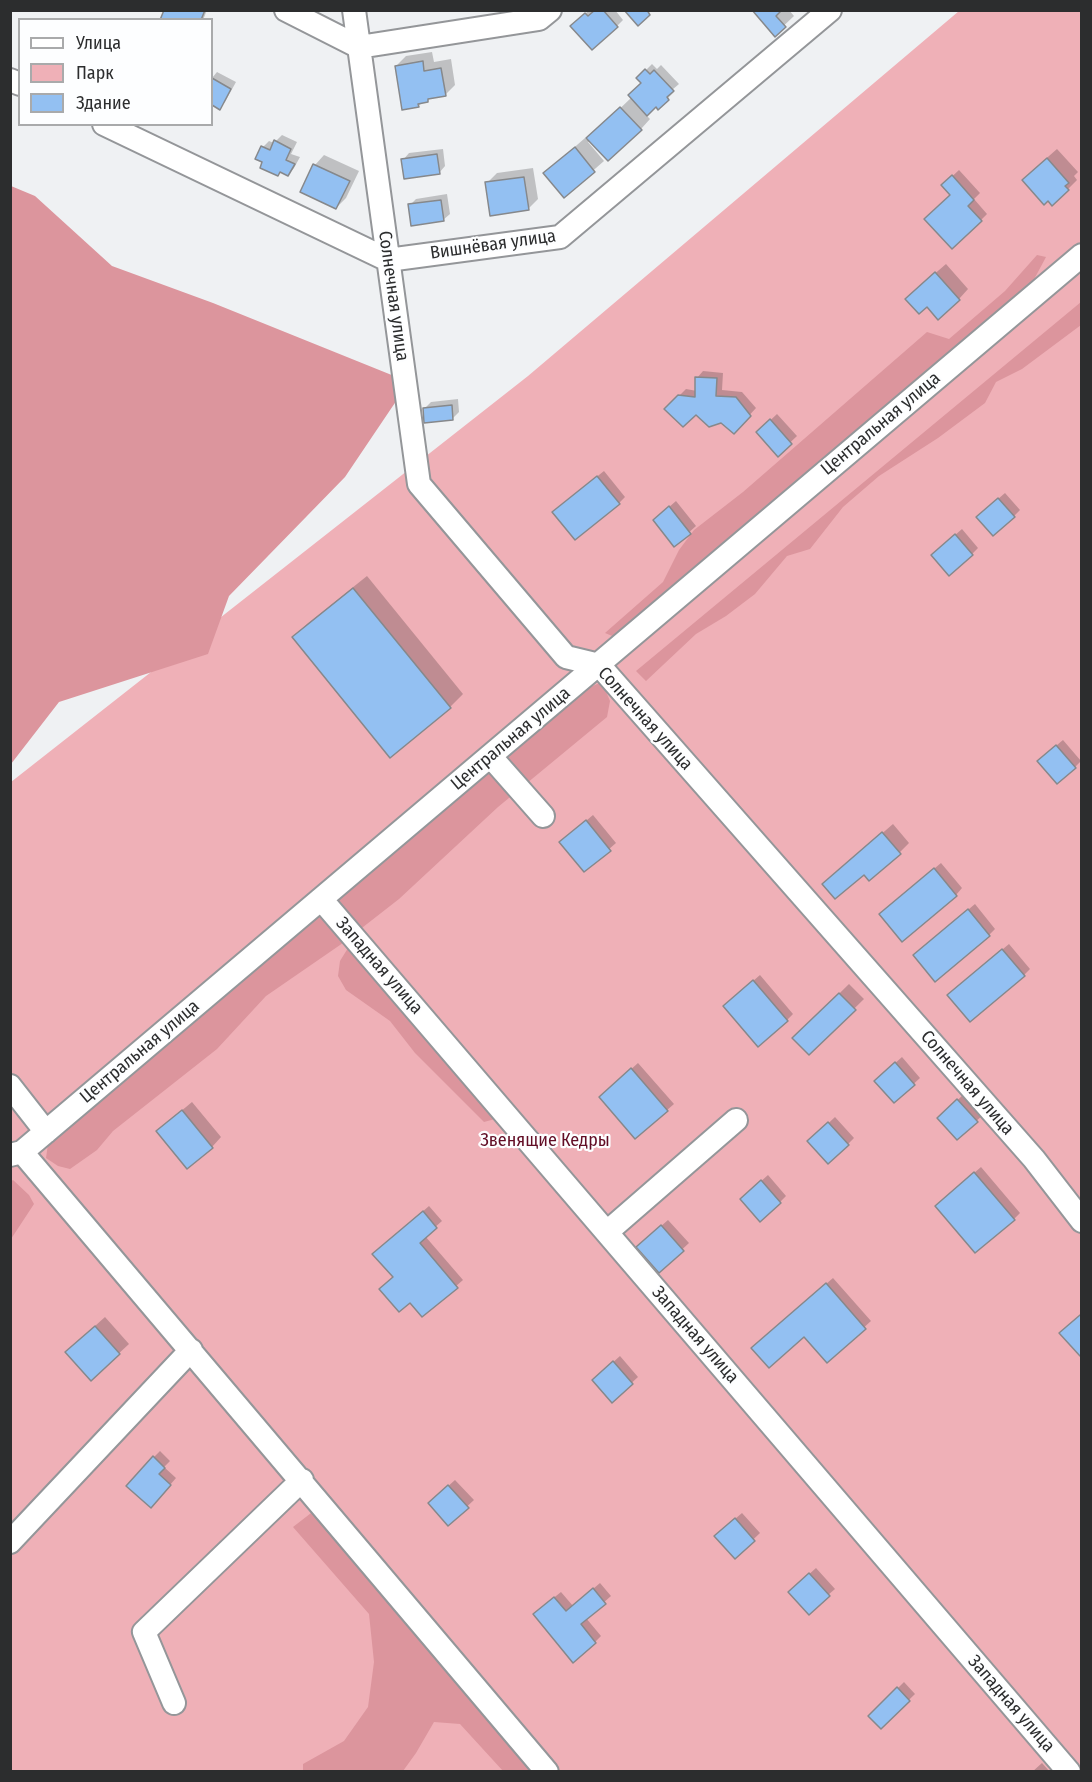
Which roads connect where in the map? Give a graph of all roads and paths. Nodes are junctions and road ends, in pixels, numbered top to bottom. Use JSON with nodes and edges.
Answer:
{"nodes":[{"id":1,"x":286,"y":10,"type":"edge"},
{"id":2,"x":354,"y":10,"type":"edge"},
{"id":3,"x":550,"y":10,"type":"edge"},
{"id":4,"x":830,"y":10,"type":"edge"},
{"id":5,"x":359,"y":47,"type":"junction"},
{"id":6,"x":108,"y":126,"type":"edge"},
{"id":7,"x":1081,"y":255,"type":"edge"},
{"id":8,"x":388,"y":260,"type":"junction"},
{"id":9,"x":599,"y":665,"type":"junction"},
{"id":10,"x":491,"y":757,"type":"junction"},
{"id":11,"x":543,"y":816,"type":"dead end"},
{"id":12,"x":321,"y":899,"type":"junction"},
{"id":13,"x":10,"y":1086,"type":"edge"},
{"id":14,"x":736,"y":1120,"type":"dead end"},
{"id":15,"x":46,"y":1132,"type":"junction"},
{"id":16,"x":16,"y":1153,"type":"edge"},
{"id":17,"x":1082,"y":1221,"type":"edge"},
{"id":18,"x":607,"y":1232,"type":"junction"},
{"id":19,"x":191,"y":1350,"type":"junction"},
{"id":20,"x":302,"y":1480,"type":"junction"},
{"id":21,"x":10,"y":1542,"type":"edge"},
{"id":22,"x":174,"y":1703,"type":"dead end"},
{"id":23,"x":546,"y":1772,"type":"edge"},
{"id":24,"x":1069,"y":1772,"type":"edge"}],
"edges":[{"from":1,"to":5,"type":"street"},
{"from":2,"to":5,"type":"street","name":"Солнечная улица"},
{"from":3,"to":5,"type":"street"},
{"from":4,"to":8,"type":"street","name":"Вишнёвая улица"},
{"from":5,"to":8,"type":"street","name":"Солнечная улица"},
{"from":6,"to":8,"type":"street"},
{"from":7,"to":9,"type":"street","name":"Центральная улица"},
{"from":8,"to":9,"type":"street","name":"Солнечная улица"},
{"from":9,"to":10,"type":"street","name":"Центральная улица"},
{"from":9,"to":17,"type":"street","name":"Солнечная улица"},
{"from":10,"to":11,"type":"street"},
{"from":10,"to":12,"type":"street","name":"Центральная улица"},
{"from":12,"to":15,"type":"street","name":"Центральная улица"},
{"from":12,"to":18,"type":"street","name":"Западная улица"},
{"from":13,"to":15,"type":"street"},
{"from":14,"to":18,"type":"street"},
{"from":15,"to":16,"type":"street","name":"Центральная улица"},
{"from":16,"to":19,"type":"street"},
{"from":18,"to":24,"type":"street","name":"Западная улица"},
{"from":19,"to":20,"type":"street"},
{"from":19,"to":21,"type":"street"},
{"from":20,"to":22,"type":"street"},
{"from":20,"to":23,"type":"street"}]}
